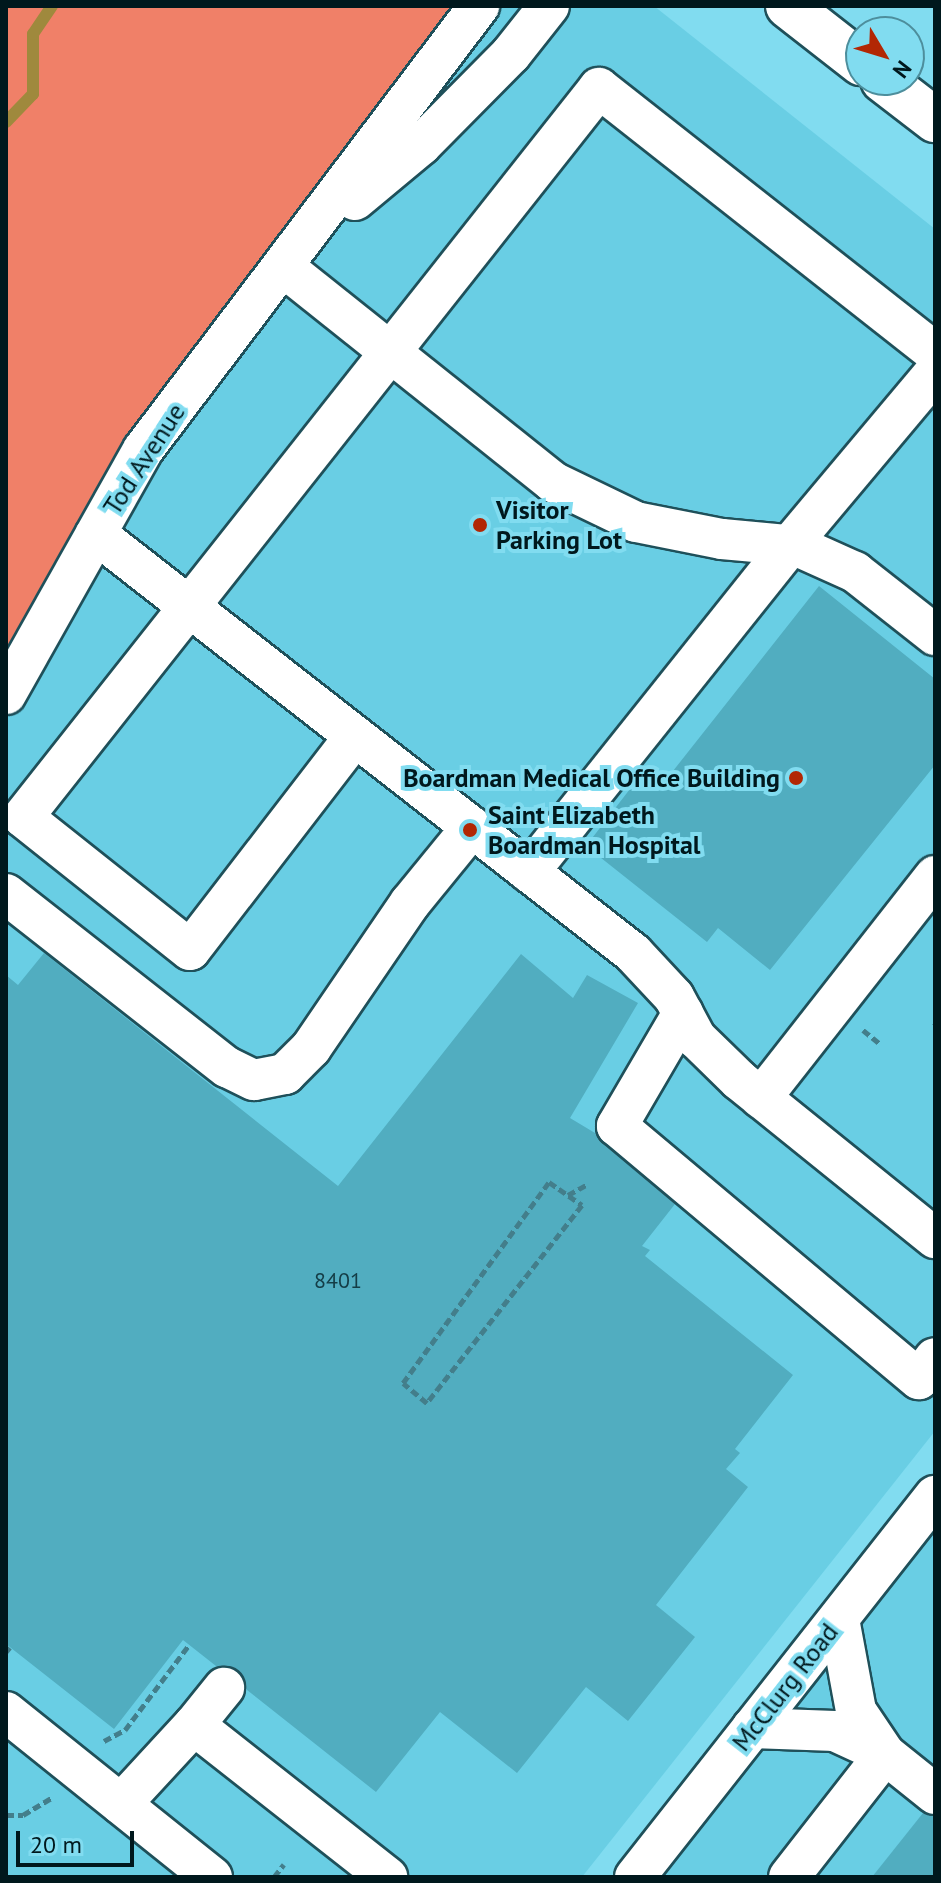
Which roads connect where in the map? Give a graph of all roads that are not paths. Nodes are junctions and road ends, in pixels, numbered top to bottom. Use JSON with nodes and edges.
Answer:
{"nodes":[{"id":1,"x":479,"y":6,"type":"edge"},
{"id":2,"x":549,"y":6,"type":"edge"},
{"id":3,"x":794,"y":8,"type":"edge"},
{"id":4,"x":845,"y":50,"type":"edge"},
{"id":5,"x":904,"y":96,"type":"edge"},
{"id":6,"x":935,"y":120,"type":"edge"},
{"id":7,"x":295,"y":254,"type":"junction"},
{"id":8,"x":935,"y":352,"type":"edge"},
{"id":9,"x":391,"y":354,"type":"junction"},
{"id":10,"x":935,"y":372,"type":"edge"},
{"id":11,"x":96,"y":534,"type":"junction"},
{"id":12,"x":790,"y":545,"type":"junction"},
{"id":13,"x":190,"y":608,"type":"junction"},
{"id":14,"x":935,"y":635,"type":"edge"},
{"id":15,"x":6,"y":694,"type":"edge"},
{"id":16,"x":355,"y":736,"type":"junction"},
{"id":17,"x":472,"y":827,"type":"junction"},
{"id":18,"x":529,"y":872,"type":"junction"},
{"id":19,"x":935,"y":876,"type":"edge"},
{"id":20,"x":6,"y":894,"type":"edge"},
{"id":21,"x":683,"y":1013,"type":"junction"},
{"id":22,"x":761,"y":1098,"type":"junction"},
{"id":23,"x":935,"y":1238,"type":"edge"},
{"id":24,"x":935,"y":1358,"type":"edge"},
{"id":25,"x":935,"y":1496,"type":"edge"},
{"id":26,"x":839,"y":1619,"type":"junction"},
{"id":27,"x":224,"y":1688,"type":"dead end"},
{"id":28,"x":6,"y":1712,"type":"edge"},
{"id":29,"x":194,"y":1725,"type":"junction"},
{"id":30,"x":752,"y":1728,"type":"junction"},
{"id":31,"x":885,"y":1754,"type":"junction"},
{"id":32,"x":935,"y":1794,"type":"edge"},
{"id":33,"x":121,"y":1804,"type":"junction"},
{"id":34,"x":212,"y":1877,"type":"edge"},
{"id":35,"x":387,"y":1877,"type":"edge"},
{"id":36,"x":635,"y":1877,"type":"edge"},
{"id":37,"x":789,"y":1877,"type":"edge"}],
"edges":[{"from":1,"to":7,"type":"street","name":"Tod Avenue"},
{"from":2,"to":7,"type":"street","name":"Tod Avenue"},
{"from":3,"to":4,"type":"main road"},
{"from":5,"to":6,"type":"main road"},
{"from":7,"to":9,"type":"street"},
{"from":7,"to":11,"type":"street","name":"Tod Avenue"},
{"from":8,"to":9,"type":"street"},
{"from":9,"to":12,"type":"street"},
{"from":9,"to":13,"type":"street"},
{"from":10,"to":12,"type":"street"},
{"from":11,"to":13,"type":"street"},
{"from":11,"to":15,"type":"street","name":"Tod Avenue"},
{"from":12,"to":14,"type":"street"},
{"from":12,"to":18,"type":"street"},
{"from":13,"to":16,"type":"street"},
{"from":13,"to":16,"type":"street"},
{"from":16,"to":17,"type":"street"},
{"from":17,"to":18,"type":"street"},
{"from":17,"to":20,"type":"street"},
{"from":18,"to":21,"type":"street"},
{"from":19,"to":22,"type":"street"},
{"from":21,"to":22,"type":"street"},
{"from":21,"to":24,"type":"street"},
{"from":22,"to":23,"type":"street"},
{"from":25,"to":26,"type":"street","name":"McClurg Road"},
{"from":26,"to":30,"type":"street","name":"McClurg Road"},
{"from":26,"to":31,"type":"street"},
{"from":27,"to":29,"type":"street"},
{"from":28,"to":33,"type":"street"},
{"from":29,"to":33,"type":"street"},
{"from":29,"to":35,"type":"street"},
{"from":30,"to":31,"type":"street"},
{"from":30,"to":36,"type":"street","name":"McClurg Road"},
{"from":31,"to":32,"type":"street"},
{"from":31,"to":37,"type":"street"},
{"from":33,"to":34,"type":"street"}]}
